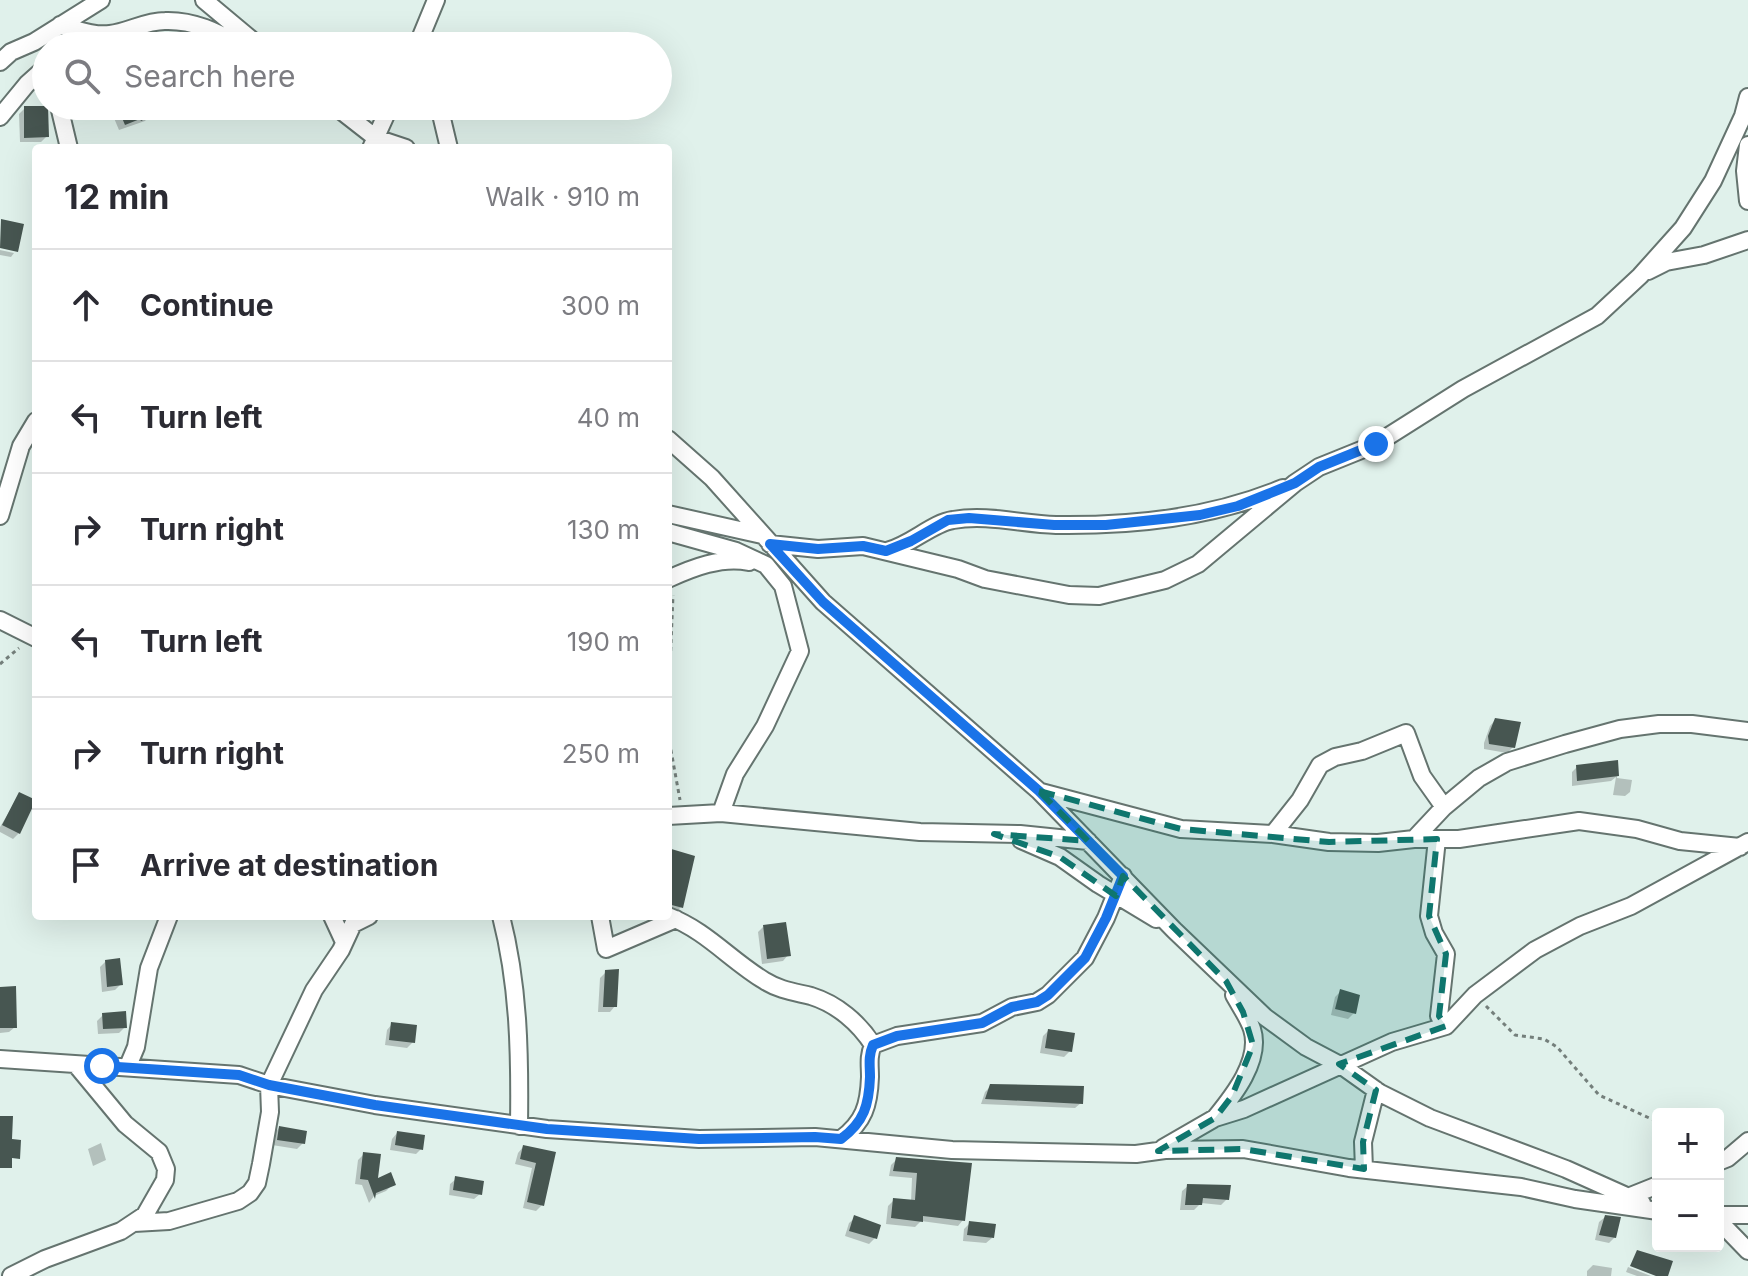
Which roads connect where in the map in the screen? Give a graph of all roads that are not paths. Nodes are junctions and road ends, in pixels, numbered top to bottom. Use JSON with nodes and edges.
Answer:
{"nodes":[{"id":1,"x":101,"y":0,"type":"edge"},
{"id":2,"x":204,"y":0,"type":"edge"},
{"id":3,"x":423,"y":0,"type":"edge"},
{"id":4,"x":436,"y":0,"type":"edge"},
{"id":5,"x":56,"y":32,"type":"edge"},
{"id":6,"x":117,"y":32,"type":"edge"},
{"id":7,"x":218,"y":32,"type":"edge"},
{"id":8,"x":242,"y":32,"type":"edge"},
{"id":9,"x":422,"y":32,"type":"edge"},
{"id":10,"x":425,"y":32,"type":"edge"},
{"id":11,"x":32,"y":43,"type":"edge"},
{"id":12,"x":0,"y":62,"type":"edge"},
{"id":13,"x":32,"y":80,"type":"edge"},
{"id":14,"x":1748,"y":97,"type":"edge"},
{"id":15,"x":0,"y":117,"type":"edge"},
{"id":16,"x":62,"y":120,"type":"edge"},
{"id":17,"x":349,"y":120,"type":"edge"},
{"id":18,"x":384,"y":120,"type":"edge"},
{"id":19,"x":442,"y":120,"type":"edge"},
{"id":20,"x":373,"y":143,"type":"edge"},
{"id":21,"x":68,"y":144,"type":"edge"},
{"id":22,"x":448,"y":144,"type":"edge"},
{"id":23,"x":1748,"y":145,"type":"edge"},
{"id":24,"x":1748,"y":201,"type":"edge"},
{"id":25,"x":1748,"y":240,"type":"edge"},
{"id":26,"x":1640,"y":276,"type":"junction"},
{"id":27,"x":32,"y":428,"type":"edge"},
{"id":28,"x":672,"y":443,"type":"edge"},
{"id":29,"x":1295,"y":483,"type":"junction"},
{"id":30,"x":672,"y":515,"type":"edge"},
{"id":31,"x":0,"y":516,"type":"edge"},
{"id":32,"x":672,"y":533,"type":"edge"},
{"id":33,"x":766,"y":540,"type":"junction"},
{"id":34,"x":886,"y":551,"type":"junction"},
{"id":35,"x":766,"y":565,"type":"junction"},
{"id":36,"x":672,"y":577,"type":"edge"},
{"id":37,"x":0,"y":620,"type":"edge"},
{"id":38,"x":32,"y":636,"type":"edge"},
{"id":39,"x":1748,"y":731,"type":"edge"},
{"id":40,"x":1039,"y":791,"type":"junction"},
{"id":41,"x":1444,"y":807,"type":"junction"},
{"id":42,"x":721,"y":813,"type":"junction"},
{"id":43,"x":676,"y":816,"type":"edge"},
{"id":44,"x":994,"y":834,"type":"junction"},
{"id":45,"x":1273,"y":834,"type":"junction"},
{"id":46,"x":1414,"y":839,"type":"junction"},
{"id":47,"x":1437,"y":839,"type":"junction"},
{"id":48,"x":1088,"y":841,"type":"junction"},
{"id":49,"x":1745,"y":846,"type":"edge"},
{"id":50,"x":1123,"y":876,"type":"junction"},
{"id":51,"x":1116,"y":896,"type":"junction"},
{"id":52,"x":672,"y":918,"type":"edge"},
{"id":53,"x":167,"y":920,"type":"edge"},
{"id":54,"x":334,"y":920,"type":"edge"},
{"id":55,"x":361,"y":920,"type":"edge"},
{"id":56,"x":502,"y":920,"type":"edge"},
{"id":57,"x":601,"y":920,"type":"edge"},
{"id":58,"x":668,"y":920,"type":"edge"},
{"id":59,"x":1174,"y":930,"type":"junction"},
{"id":60,"x":344,"y":942,"type":"junction"},
{"id":61,"x":1226,"y":981,"type":"junction"},
{"id":62,"x":1446,"y":1026,"type":"junction"},
{"id":63,"x":873,"y":1045,"type":"junction"},
{"id":64,"x":0,"y":1059,"type":"edge"},
{"id":65,"x":77,"y":1066,"type":"junction"},
{"id":66,"x":128,"y":1066,"type":"junction"},
{"id":67,"x":1342,"y":1066,"type":"junction"},
{"id":68,"x":269,"y":1085,"type":"junction"},
{"id":69,"x":1376,"y":1090,"type":"junction"},
{"id":70,"x":1215,"y":1118,"type":"junction"},
{"id":71,"x":519,"y":1126,"type":"junction"},
{"id":72,"x":841,"y":1139,"type":"junction"},
{"id":73,"x":1748,"y":1141,"type":"edge"},
{"id":74,"x":1158,"y":1151,"type":"junction"},
{"id":75,"x":1724,"y":1160,"type":"edge"},
{"id":76,"x":1364,"y":1169,"type":"junction"},
{"id":77,"x":1652,"y":1187,"type":"edge"},
{"id":78,"x":1628,"y":1197,"type":"junction"},
{"id":79,"x":1652,"y":1207,"type":"edge"},
{"id":80,"x":1652,"y":1209,"type":"edge"},
{"id":81,"x":1748,"y":1215,"type":"edge"},
{"id":82,"x":1724,"y":1217,"type":"edge"},
{"id":83,"x":134,"y":1223,"type":"junction"},
{"id":84,"x":1724,"y":1224,"type":"edge"},
{"id":85,"x":1748,"y":1251,"type":"edge"},
{"id":86,"x":11,"y":1276,"type":"edge"}],
"edges":[{"from":1,"to":5,"type":"street"},
{"from":2,"to":8,"type":"street"},
{"from":3,"to":9,"type":"street"},
{"from":4,"to":10,"type":"street"},
{"from":6,"to":7,"type":"street"},
{"from":11,"to":12,"type":"street"},
{"from":13,"to":15,"type":"street"},
{"from":14,"to":26,"type":"street"},
{"from":16,"to":21,"type":"street"},
{"from":17,"to":20,"type":"street"},
{"from":18,"to":20,"type":"street"},
{"from":19,"to":22,"type":"street"},
{"from":23,"to":24,"type":"street"},
{"from":25,"to":26,"type":"street"},
{"from":26,"to":29,"type":"street"},
{"from":27,"to":31,"type":"street"},
{"from":28,"to":33,"type":"street"},
{"from":29,"to":34,"type":"street"},
{"from":29,"to":34,"type":"street"},
{"from":30,"to":33,"type":"street"},
{"from":32,"to":35,"type":"street"},
{"from":33,"to":34,"type":"street"},
{"from":33,"to":40,"type":"street"},
{"from":35,"to":36,"type":"street"},
{"from":35,"to":42,"type":"street"},
{"from":37,"to":38,"type":"street"},
{"from":39,"to":41,"type":"street"},
{"from":40,"to":45,"type":"street"},
{"from":40,"to":48,"type":"street"},
{"from":41,"to":45,"type":"street"},
{"from":41,"to":46,"type":"street"},
{"from":42,"to":43,"type":"street"},
{"from":42,"to":44,"type":"street"},
{"from":44,"to":48,"type":"street"},
{"from":44,"to":51,"type":"street"},
{"from":45,"to":46,"type":"street"},
{"from":46,"to":47,"type":"street"},
{"from":47,"to":49,"type":"street"},
{"from":47,"to":62,"type":"street"},
{"from":48,"to":50,"type":"street"},
{"from":49,"to":62,"type":"street"},
{"from":50,"to":51,"type":"street"},
{"from":50,"to":59,"type":"street"},
{"from":51,"to":59,"type":"street"},
{"from":51,"to":63,"type":"street"},
{"from":52,"to":63,"type":"street"},
{"from":53,"to":66,"type":"street"},
{"from":54,"to":60,"type":"street"},
{"from":55,"to":60,"type":"street"},
{"from":56,"to":71,"type":"street"},
{"from":57,"to":58,"type":"street"},
{"from":59,"to":61,"type":"street"},
{"from":60,"to":68,"type":"street"},
{"from":61,"to":67,"type":"street"},
{"from":61,"to":70,"type":"street"},
{"from":62,"to":67,"type":"street"},
{"from":63,"to":72,"type":"street"},
{"from":64,"to":65,"type":"street"},
{"from":65,"to":66,"type":"street"},
{"from":65,"to":83,"type":"street"},
{"from":66,"to":68,"type":"street"},
{"from":67,"to":69,"type":"street"},
{"from":67,"to":70,"type":"street"},
{"from":68,"to":71,"type":"street"},
{"from":68,"to":83,"type":"street"},
{"from":69,"to":76,"type":"street"},
{"from":69,"to":78,"type":"street"},
{"from":70,"to":74,"type":"street"},
{"from":71,"to":72,"type":"street"},
{"from":72,"to":74,"type":"street"},
{"from":73,"to":75,"type":"street"},
{"from":74,"to":76,"type":"street"},
{"from":76,"to":80,"type":"street"},
{"from":77,"to":78,"type":"street"},
{"from":78,"to":79,"type":"street"},
{"from":81,"to":82,"type":"street"},
{"from":83,"to":86,"type":"street"},
{"from":84,"to":85,"type":"street"}]}
